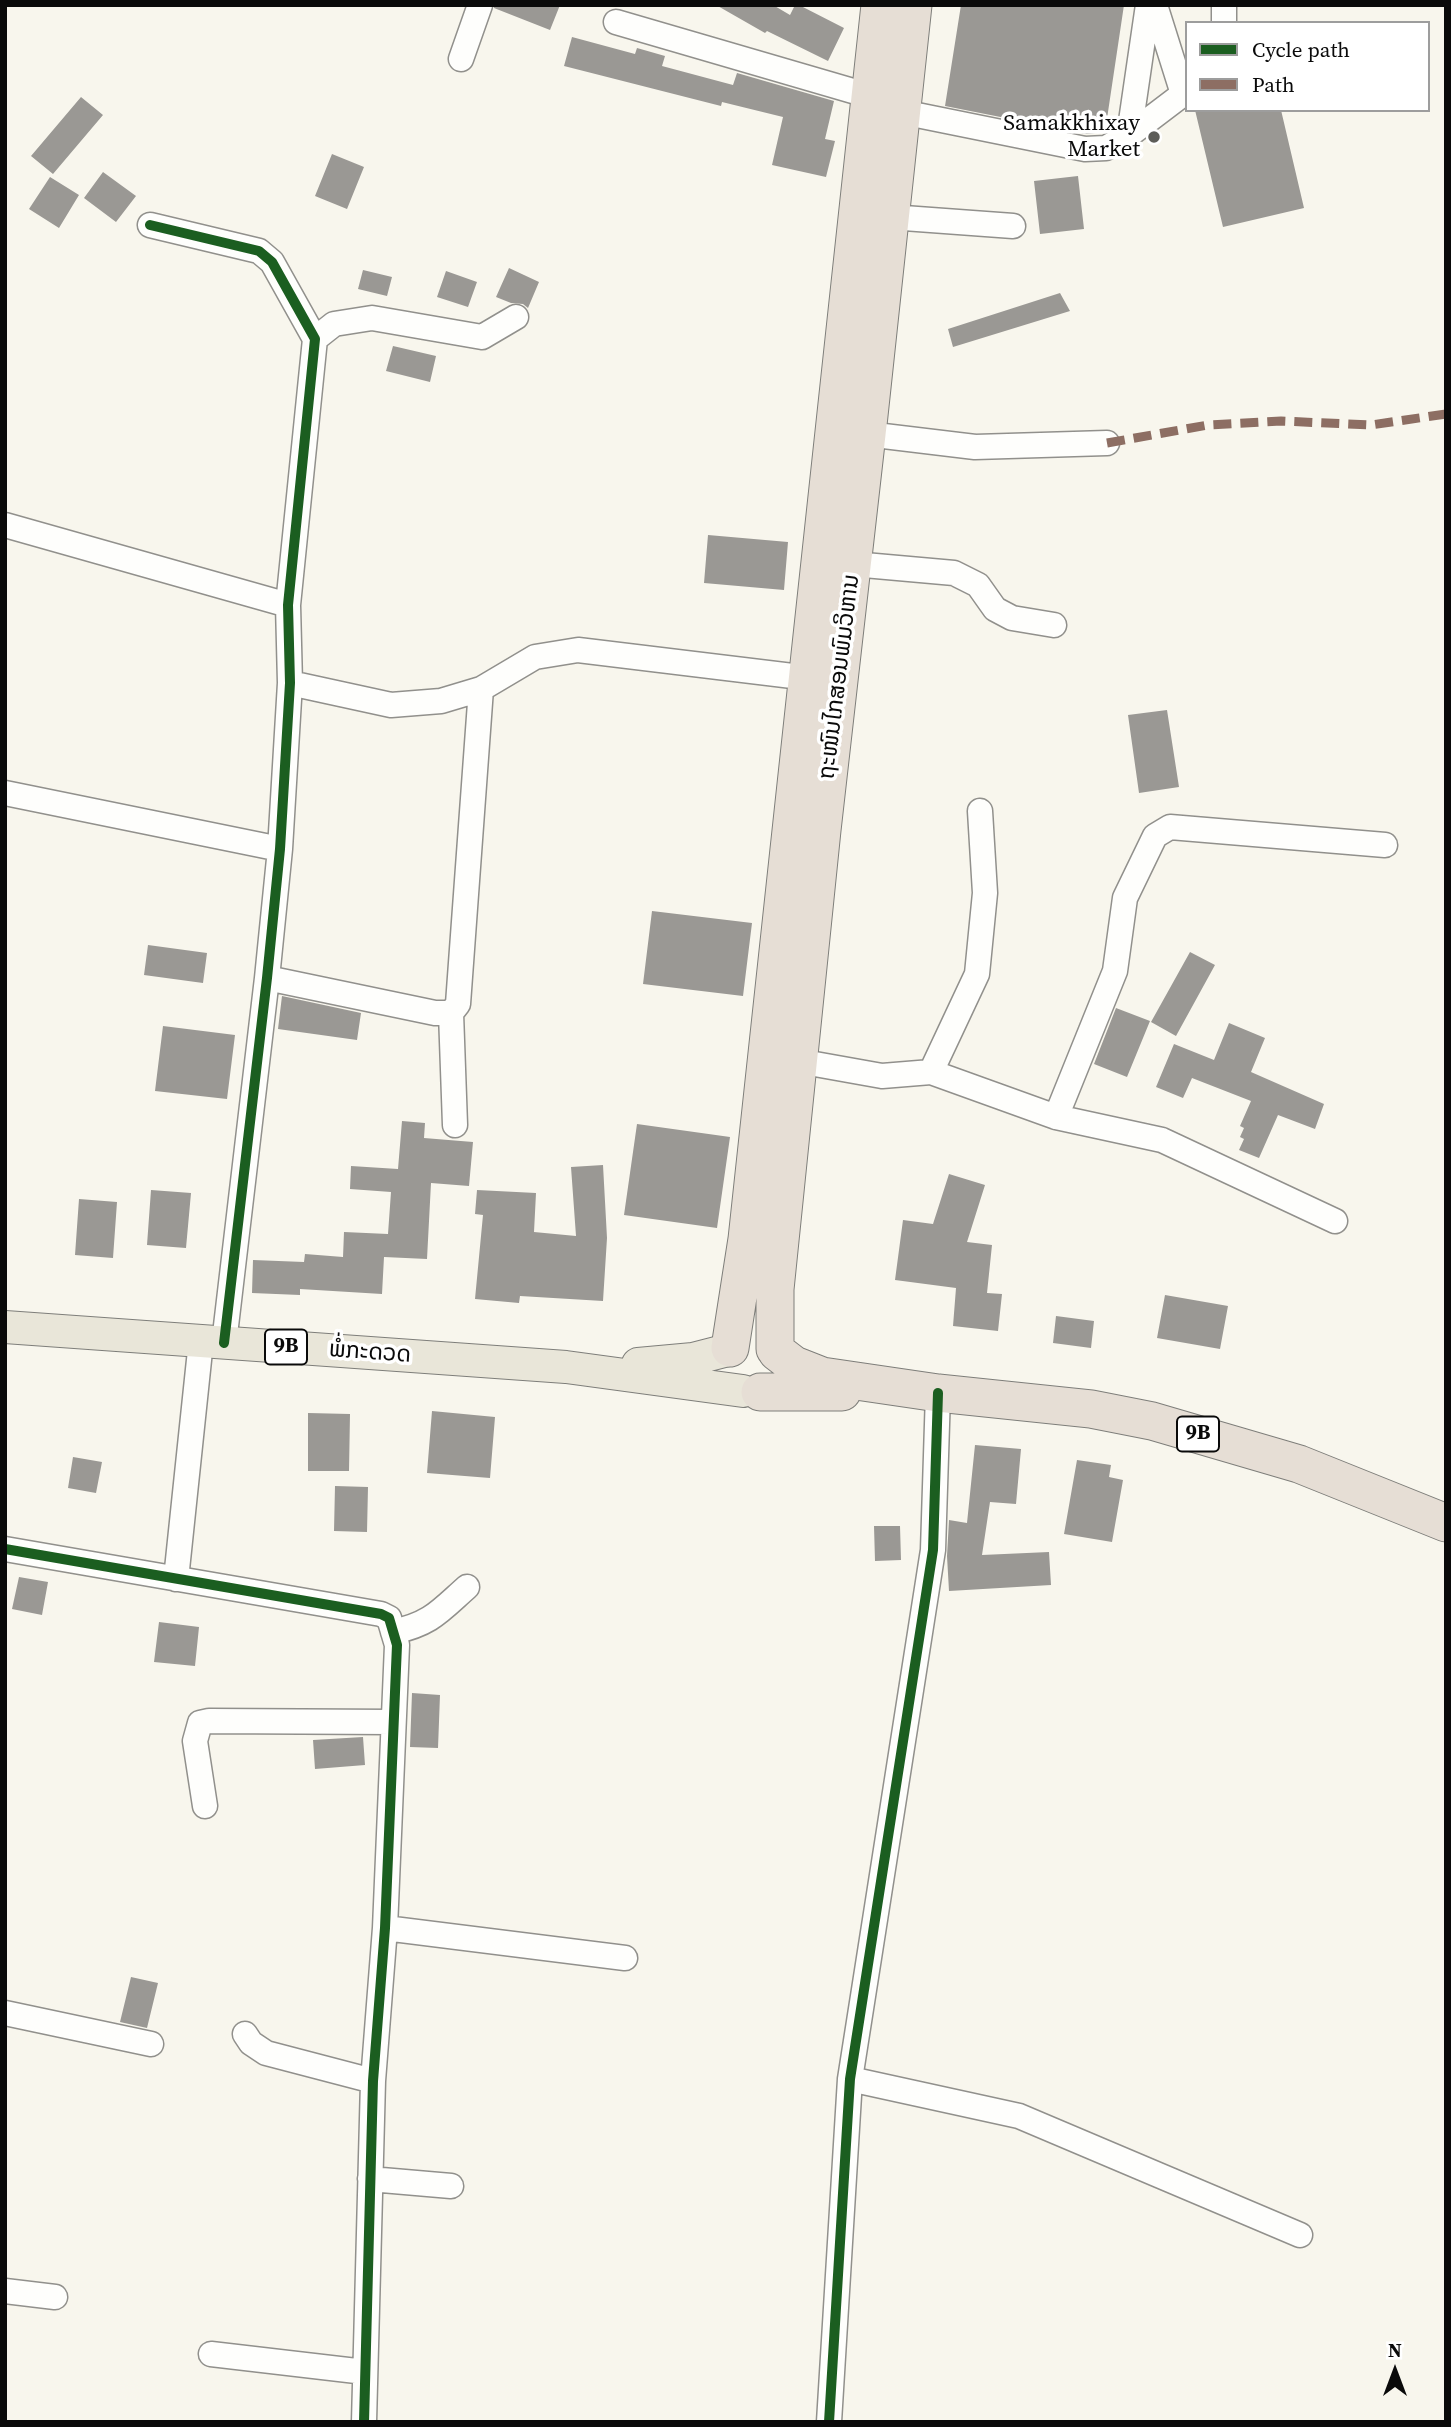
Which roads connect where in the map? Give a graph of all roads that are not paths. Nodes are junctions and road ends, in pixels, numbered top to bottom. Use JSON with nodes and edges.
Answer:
{"nodes":[{"id":1,"x":481,"y":5,"type":"edge"},
{"id":2,"x":880,"y":5,"type":"edge"},
{"id":3,"x":913,"y":5,"type":"edge"},
{"id":4,"x":1148,"y":5,"type":"edge"},
{"id":5,"x":1155,"y":5,"type":"edge"},
{"id":6,"x":616,"y":22,"type":"dead end"},
{"id":7,"x":461,"y":59,"type":"dead end"},
{"id":8,"x":1185,"y":93,"type":"edge"},
{"id":9,"x":886,"y":104,"type":"junction"},
{"id":10,"x":1129,"y":135,"type":"junction"},
{"id":11,"x":890,"y":217,"type":"junction"},
{"id":12,"x":150,"y":225,"type":"dead end"},
{"id":13,"x":1013,"y":226,"type":"dead end"},
{"id":14,"x":516,"y":317,"type":"dead end"},
{"id":15,"x":315,"y":339,"type":"junction"},
{"id":16,"x":867,"y":434,"type":"junction"},
{"id":17,"x":1107,"y":443,"type":"dead end"},
{"id":18,"x":5,"y":525,"type":"edge"},
{"id":19,"x":853,"y":564,"type":"junction"},
{"id":20,"x":288,"y":605,"type":"junction"},
{"id":21,"x":1054,"y":625,"type":"dead end"},
{"id":22,"x":809,"y":678,"type":"junction"},
{"id":23,"x":290,"y":683,"type":"junction"},
{"id":24,"x":481,"y":689,"type":"junction"},
{"id":25,"x":5,"y":793,"type":"edge"},
{"id":26,"x":980,"y":811,"type":"dead end"},
{"id":27,"x":807,"y":828,"type":"junction"},
{"id":28,"x":1385,"y":845,"type":"dead end"},
{"id":29,"x":280,"y":849,"type":"junction"},
{"id":30,"x":268,"y":978,"type":"junction"},
{"id":31,"x":451,"y":1013,"type":"junction"},
{"id":32,"x":798,"y":1060,"type":"junction"},
{"id":33,"x":931,"y":1072,"type":"junction"},
{"id":34,"x":1056,"y":1117,"type":"junction"},
{"id":35,"x":455,"y":1125,"type":"dead end"},
{"id":36,"x":1335,"y":1221,"type":"dead end"},
{"id":37,"x":5,"y":1327,"type":"edge"},
{"id":38,"x":212,"y":1342,"type":"junction"},
{"id":39,"x":729,"y":1349,"type":"junction"},
{"id":40,"x":776,"y":1351,"type":"junction"},
{"id":41,"x":566,"y":1367,"type":"junction"},
{"id":42,"x":751,"y":1392,"type":"junction"},
{"id":43,"x":938,"y":1393,"type":"junction"},
{"id":44,"x":1446,"y":1523,"type":"edge"},
{"id":45,"x":5,"y":1549,"type":"edge"},
{"id":46,"x":176,"y":1578,"type":"junction"},
{"id":47,"x":467,"y":1587,"type":"dead end"},
{"id":48,"x":393,"y":1632,"type":"junction"},
{"id":49,"x":393,"y":1722,"type":"junction"},
{"id":50,"x":205,"y":1807,"type":"dead end"},
{"id":51,"x":385,"y":1928,"type":"junction"},
{"id":52,"x":625,"y":1958,"type":"dead end"},
{"id":53,"x":5,"y":2013,"type":"edge"},
{"id":54,"x":245,"y":2034,"type":"dead end"},
{"id":55,"x":151,"y":2044,"type":"dead end"},
{"id":56,"x":850,"y":2079,"type":"junction"},
{"id":57,"x":373,"y":2081,"type":"junction"},
{"id":58,"x":370,"y":2179,"type":"junction"},
{"id":59,"x":450,"y":2186,"type":"dead end"},
{"id":60,"x":1300,"y":2235,"type":"dead end"},
{"id":61,"x":5,"y":2291,"type":"edge"},
{"id":62,"x":55,"y":2297,"type":"dead end"},
{"id":63,"x":211,"y":2354,"type":"dead end"},
{"id":64,"x":365,"y":2372,"type":"junction"},
{"id":65,"x":365,"y":2422,"type":"edge"},
{"id":66,"x":829,"y":2422,"type":"edge"}],
"edges":[{"from":1,"to":7,"type":"street"},
{"from":2,"to":9,"type":"highway","name":"ຖະໜົນໄກສອນພົມວິຫານ"},
{"from":3,"to":9,"type":"highway","name":"ຖະໜົນໄກສອນພົມວິຫານ"},
{"from":4,"to":10,"type":"street"},
{"from":5,"to":8,"type":"street"},
{"from":6,"to":9,"type":"street"},
{"from":8,"to":10,"type":"street"},
{"from":9,"to":10,"type":"street"},
{"from":9,"to":11,"type":"highway","name":"ຖະໜົນໄກສອນພົມວິຫານ"},
{"from":9,"to":22,"type":"highway","name":"ຖະໜົນໄກສອນພົມວິຫານ"},
{"from":11,"to":13,"type":"street"},
{"from":11,"to":16,"type":"highway","name":"ຖະໜົນໄກສອນພົມວິຫານ"},
{"from":12,"to":15,"type":"street"},
{"from":14,"to":15,"type":"street"},
{"from":15,"to":20,"type":"street"},
{"from":16,"to":17,"type":"street"},
{"from":16,"to":19,"type":"highway","name":"ຖະໜົນໄກສອນພົມວິຫານ"},
{"from":18,"to":20,"type":"street"},
{"from":19,"to":21,"type":"street"},
{"from":19,"to":27,"type":"highway","name":"ຖະໜົນໄກສອນພົມວິຫານ"},
{"from":20,"to":23,"type":"street"},
{"from":22,"to":24,"type":"street"},
{"from":22,"to":27,"type":"highway","name":"ຖະໜົນໄກສອນພົມວິຫານ"},
{"from":23,"to":24,"type":"street"},
{"from":23,"to":29,"type":"street"},
{"from":24,"to":31,"type":"street"},
{"from":25,"to":29,"type":"street"},
{"from":26,"to":33,"type":"street"},
{"from":27,"to":32,"type":"highway","name":"ຖະໜົນໄກສອນພົມວິຫານ"},
{"from":27,"to":39,"type":"highway","name":"ຖະໜົນໄກສອນພົມວິຫານ"},
{"from":28,"to":34,"type":"street"},
{"from":29,"to":30,"type":"street"},
{"from":30,"to":31,"type":"street"},
{"from":30,"to":38,"type":"street"},
{"from":31,"to":35,"type":"street"},
{"from":32,"to":33,"type":"street"},
{"from":32,"to":40,"type":"highway","name":"ຖະໜົນໄກສອນພົມວິຫານ"},
{"from":33,"to":34,"type":"street"},
{"from":34,"to":36,"type":"street"},
{"from":37,"to":38,"type":"main road","name":"ພໍ່ກະດວດ","number":"9B"},
{"from":38,"to":41,"type":"main road","name":"ພໍ່ກະດວດ","number":"9B"},
{"from":38,"to":46,"type":"street"},
{"from":39,"to":40,"type":"highway"},
{"from":39,"to":41,"type":"main road","number":"9B"},
{"from":39,"to":42,"type":"highway"},
{"from":40,"to":42,"type":"highway"},
{"from":40,"to":43,"type":"highway","number":"9B"},
{"from":41,"to":42,"type":"main road","number":"9B"},
{"from":42,"to":43,"type":"highway","number":"9B"},
{"from":43,"to":44,"type":"highway","number":"9B"},
{"from":43,"to":56,"type":"street"},
{"from":45,"to":46,"type":"street"},
{"from":46,"to":48,"type":"street"},
{"from":47,"to":48,"type":"street"},
{"from":48,"to":49,"type":"street"},
{"from":49,"to":50,"type":"street"},
{"from":49,"to":51,"type":"street"},
{"from":51,"to":52,"type":"street"},
{"from":51,"to":57,"type":"street"},
{"from":53,"to":55,"type":"street"},
{"from":54,"to":57,"type":"street"},
{"from":56,"to":60,"type":"street"},
{"from":56,"to":66,"type":"street"},
{"from":57,"to":58,"type":"street"},
{"from":58,"to":59,"type":"street"},
{"from":58,"to":64,"type":"street"},
{"from":61,"to":62,"type":"street"},
{"from":63,"to":64,"type":"street"},
{"from":64,"to":65,"type":"street"}]}
